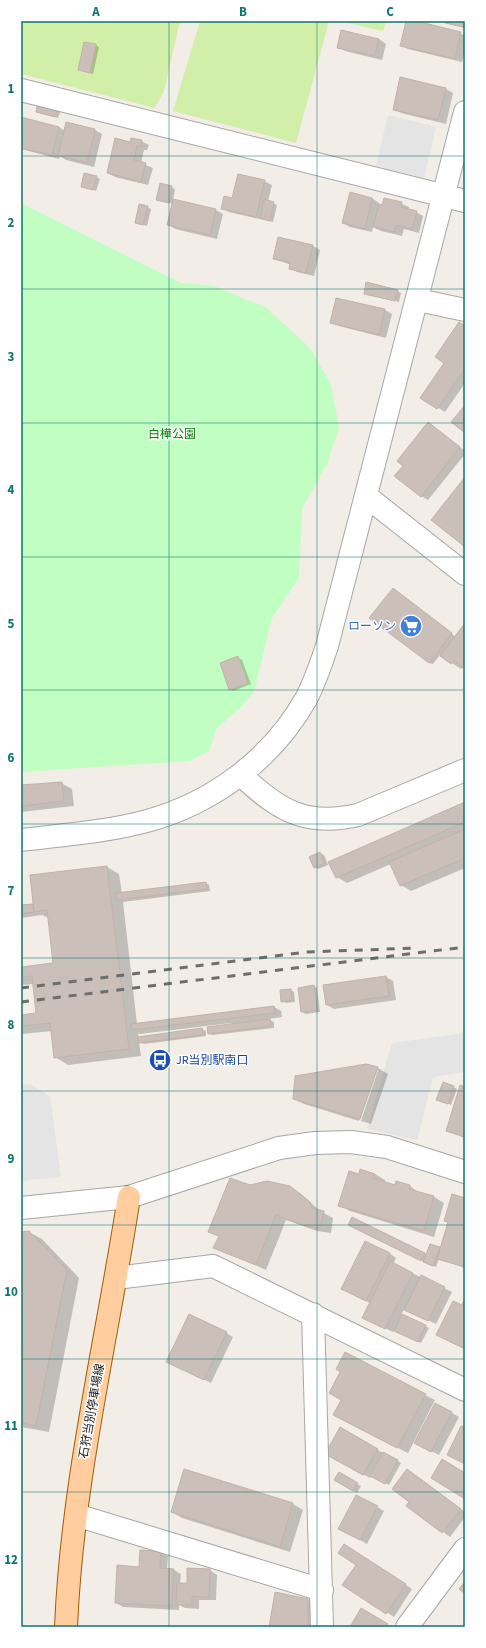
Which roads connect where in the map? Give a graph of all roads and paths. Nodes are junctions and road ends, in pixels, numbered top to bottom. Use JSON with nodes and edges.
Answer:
{"nodes":[{"id":1,"x":21,"y":90,"type":"edge"},
{"id":2,"x":465,"y":112,"type":"edge"},
{"id":3,"x":444,"y":196,"type":"junction"},
{"id":4,"x":465,"y":201,"type":"edge"},
{"id":5,"x":418,"y":300,"type":"junction"},
{"id":6,"x":465,"y":310,"type":"edge"},
{"id":7,"x":366,"y":496,"type":"junction"},
{"id":8,"x":465,"y":574,"type":"edge"},
{"id":9,"x":465,"y":770,"type":"edge"},
{"id":10,"x":241,"y":775,"type":"junction"},
{"id":11,"x":21,"y":840,"type":"edge"},
{"id":12,"x":465,"y":1172,"type":"edge"},
{"id":13,"x":129,"y":1197,"type":"junction"},
{"id":14,"x":21,"y":1208,"type":"edge"},
{"id":15,"x":116,"y":1278,"type":"junction"},
{"id":16,"x":313,"y":1314,"type":"junction"},
{"id":17,"x":465,"y":1390,"type":"edge"},
{"id":18,"x":76,"y":1515,"type":"junction"},
{"id":19,"x":465,"y":1549,"type":"edge"},
{"id":20,"x":322,"y":1590,"type":"junction"},
{"id":21,"x":66,"y":1627,"type":"edge"},
{"id":22,"x":322,"y":1627,"type":"edge"},
{"id":23,"x":407,"y":1627,"type":"edge"}],
"edges":[{"from":1,"to":3,"type":"street"},
{"from":2,"to":3,"type":"street"},
{"from":3,"to":4,"type":"street"},
{"from":3,"to":5,"type":"street"},
{"from":5,"to":6,"type":"street"},
{"from":5,"to":7,"type":"street"},
{"from":7,"to":8,"type":"street"},
{"from":7,"to":10,"type":"street"},
{"from":9,"to":10,"type":"street"},
{"from":10,"to":11,"type":"street"},
{"from":12,"to":13,"type":"street"},
{"from":13,"to":14,"type":"street"},
{"from":13,"to":15,"type":"main road","name":"石狩当別停車場線"},
{"from":15,"to":16,"type":"street"},
{"from":15,"to":18,"type":"main road","name":"石狩当別停車場線"},
{"from":16,"to":17,"type":"street"},
{"from":16,"to":20,"type":"street"},
{"from":18,"to":20,"type":"street"},
{"from":18,"to":21,"type":"main road","name":"石狩当別停車場線"},
{"from":19,"to":23,"type":"street"},
{"from":20,"to":22,"type":"street"}]}
